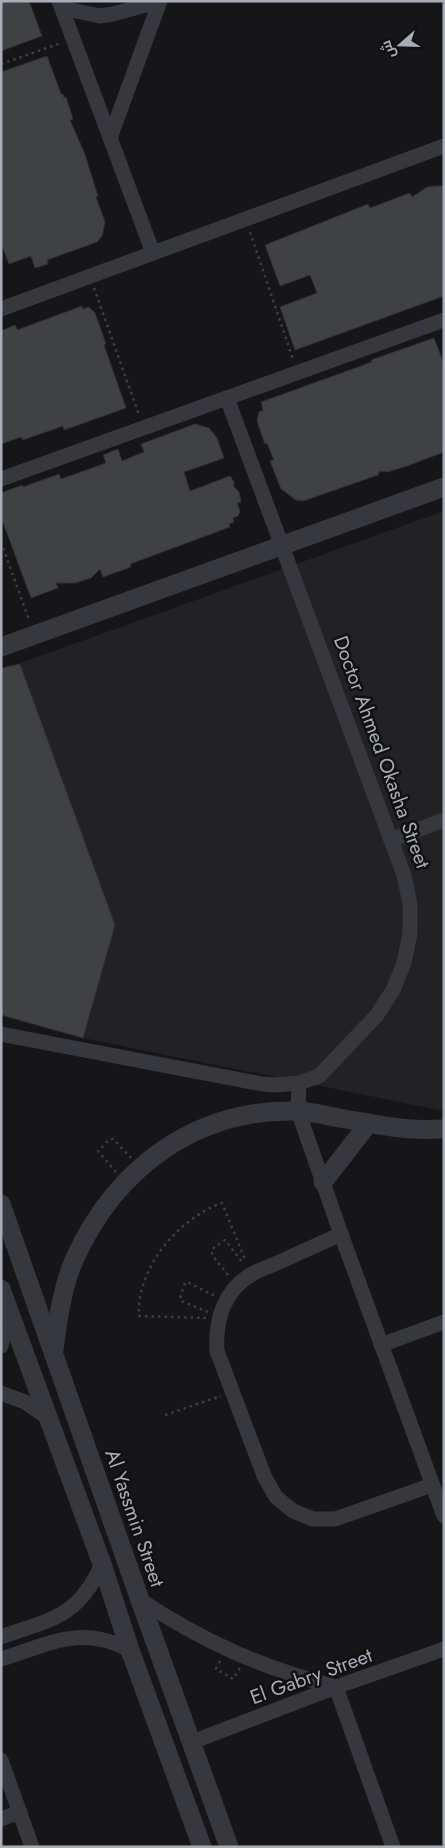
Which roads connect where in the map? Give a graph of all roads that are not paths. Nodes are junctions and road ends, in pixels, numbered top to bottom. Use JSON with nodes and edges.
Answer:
{"nodes":[{"id":1,"x":60,"y":5,"type":"edge"},
{"id":2,"x":110,"y":138,"type":"junction"},
{"id":3,"x":444,"y":146,"type":"edge"},
{"id":4,"x":153,"y":253,"type":"junction"},
{"id":5,"x":3,"y":304,"type":"edge"},
{"id":6,"x":444,"y":320,"type":"edge"},
{"id":7,"x":226,"y":398,"type":"junction"},
{"id":8,"x":1,"y":480,"type":"edge"},
{"id":9,"x":444,"y":487,"type":"edge"},
{"id":10,"x":282,"y":546,"type":"junction"},
{"id":11,"x":1,"y":647,"type":"edge"},
{"id":12,"x":444,"y":820,"type":"edge"},
{"id":13,"x":391,"y":840,"type":"junction"},
{"id":14,"x":1,"y":1034,"type":"edge"},
{"id":15,"x":299,"y":1083,"type":"junction"},
{"id":16,"x":298,"y":1111,"type":"junction"},
{"id":17,"x":369,"y":1123,"type":"junction"},
{"id":18,"x":444,"y":1129,"type":"edge"},
{"id":19,"x":323,"y":1182,"type":"junction"},
{"id":20,"x":1,"y":1204,"type":"edge"},
{"id":21,"x":341,"y":1234,"type":"junction"},
{"id":22,"x":4,"y":1298,"type":"edge"},
{"id":23,"x":444,"y":1322,"type":"edge"},
{"id":24,"x":381,"y":1344,"type":"junction"},
{"id":25,"x":1,"y":1346,"type":"edge"},
{"id":26,"x":53,"y":1353,"type":"junction"},
{"id":27,"x":1,"y":1393,"type":"edge"},
{"id":28,"x":47,"y":1417,"type":"junction"},
{"id":29,"x":432,"y":1485,"type":"junction"},
{"id":30,"x":444,"y":1516,"type":"edge"},
{"id":31,"x":102,"y":1564,"type":"junction"},
{"id":32,"x":140,"y":1600,"type":"junction"},
{"id":33,"x":1,"y":1637,"type":"edge"},
{"id":34,"x":444,"y":1649,"type":"edge"},
{"id":35,"x":130,"y":1650,"type":"junction"},
{"id":36,"x":1,"y":1659,"type":"edge"},
{"id":37,"x":336,"y":1687,"type":"junction"},
{"id":38,"x":192,"y":1742,"type":"junction"},
{"id":39,"x":1,"y":1760,"type":"edge"},
{"id":40,"x":20,"y":1812,"type":"junction"},
{"id":41,"x":1,"y":1819,"type":"edge"},
{"id":42,"x":32,"y":1847,"type":"edge"},
{"id":43,"x":202,"y":1847,"type":"edge"},
{"id":44,"x":228,"y":1847,"type":"edge"},
{"id":45,"x":393,"y":1847,"type":"edge"}],
"edges":[{"from":1,"to":2,"type":"street"},
{"from":1,"to":2,"type":"street"},
{"from":2,"to":4,"type":"street"},
{"from":3,"to":4,"type":"street"},
{"from":4,"to":5,"type":"street"},
{"from":6,"to":7,"type":"street"},
{"from":7,"to":8,"type":"street"},
{"from":7,"to":10,"type":"street","name":"Doctor Ahmed Okasha Street"},
{"from":9,"to":10,"type":"street"},
{"from":10,"to":11,"type":"street"},
{"from":10,"to":13,"type":"street","name":"Doctor Ahmed Okasha Street"},
{"from":12,"to":13,"type":"street"},
{"from":13,"to":15,"type":"street","name":"Doctor Ahmed Okasha Street"},
{"from":14,"to":15,"type":"street","name":"Doctor Ahmed Okasha Street"},
{"from":15,"to":16,"type":"street"},
{"from":16,"to":17,"type":"street"},
{"from":16,"to":19,"type":"street"},
{"from":16,"to":26,"type":"street"},
{"from":17,"to":18,"type":"street"},
{"from":17,"to":19,"type":"street"},
{"from":19,"to":21,"type":"street"},
{"from":20,"to":26,"type":"street","name":"Al Yassmin Street"},
{"from":21,"to":24,"type":"street"},
{"from":21,"to":29,"type":"street"},
{"from":22,"to":25,"type":"street"},
{"from":22,"to":28,"type":"street"},
{"from":23,"to":24,"type":"street"},
{"from":24,"to":29,"type":"street"},
{"from":26,"to":32,"type":"street","name":"Al Yassmin Street"},
{"from":27,"to":28,"type":"street"},
{"from":28,"to":31,"type":"street"},
{"from":29,"to":30,"type":"street"},
{"from":31,"to":33,"type":"street"},
{"from":31,"to":35,"type":"street"},
{"from":32,"to":37,"type":"street"},
{"from":32,"to":38,"type":"street","name":"Al Yassmin Street"},
{"from":34,"to":37,"type":"street","name":"El Gabry Street"},
{"from":35,"to":36,"type":"street"},
{"from":35,"to":43,"type":"street"},
{"from":37,"to":38,"type":"street","name":"El Gabry Street"},
{"from":37,"to":45,"type":"street"},
{"from":38,"to":44,"type":"street","name":"Al Yassmin Street"},
{"from":39,"to":40,"type":"street"},
{"from":40,"to":41,"type":"street"},
{"from":40,"to":42,"type":"street"}]}
